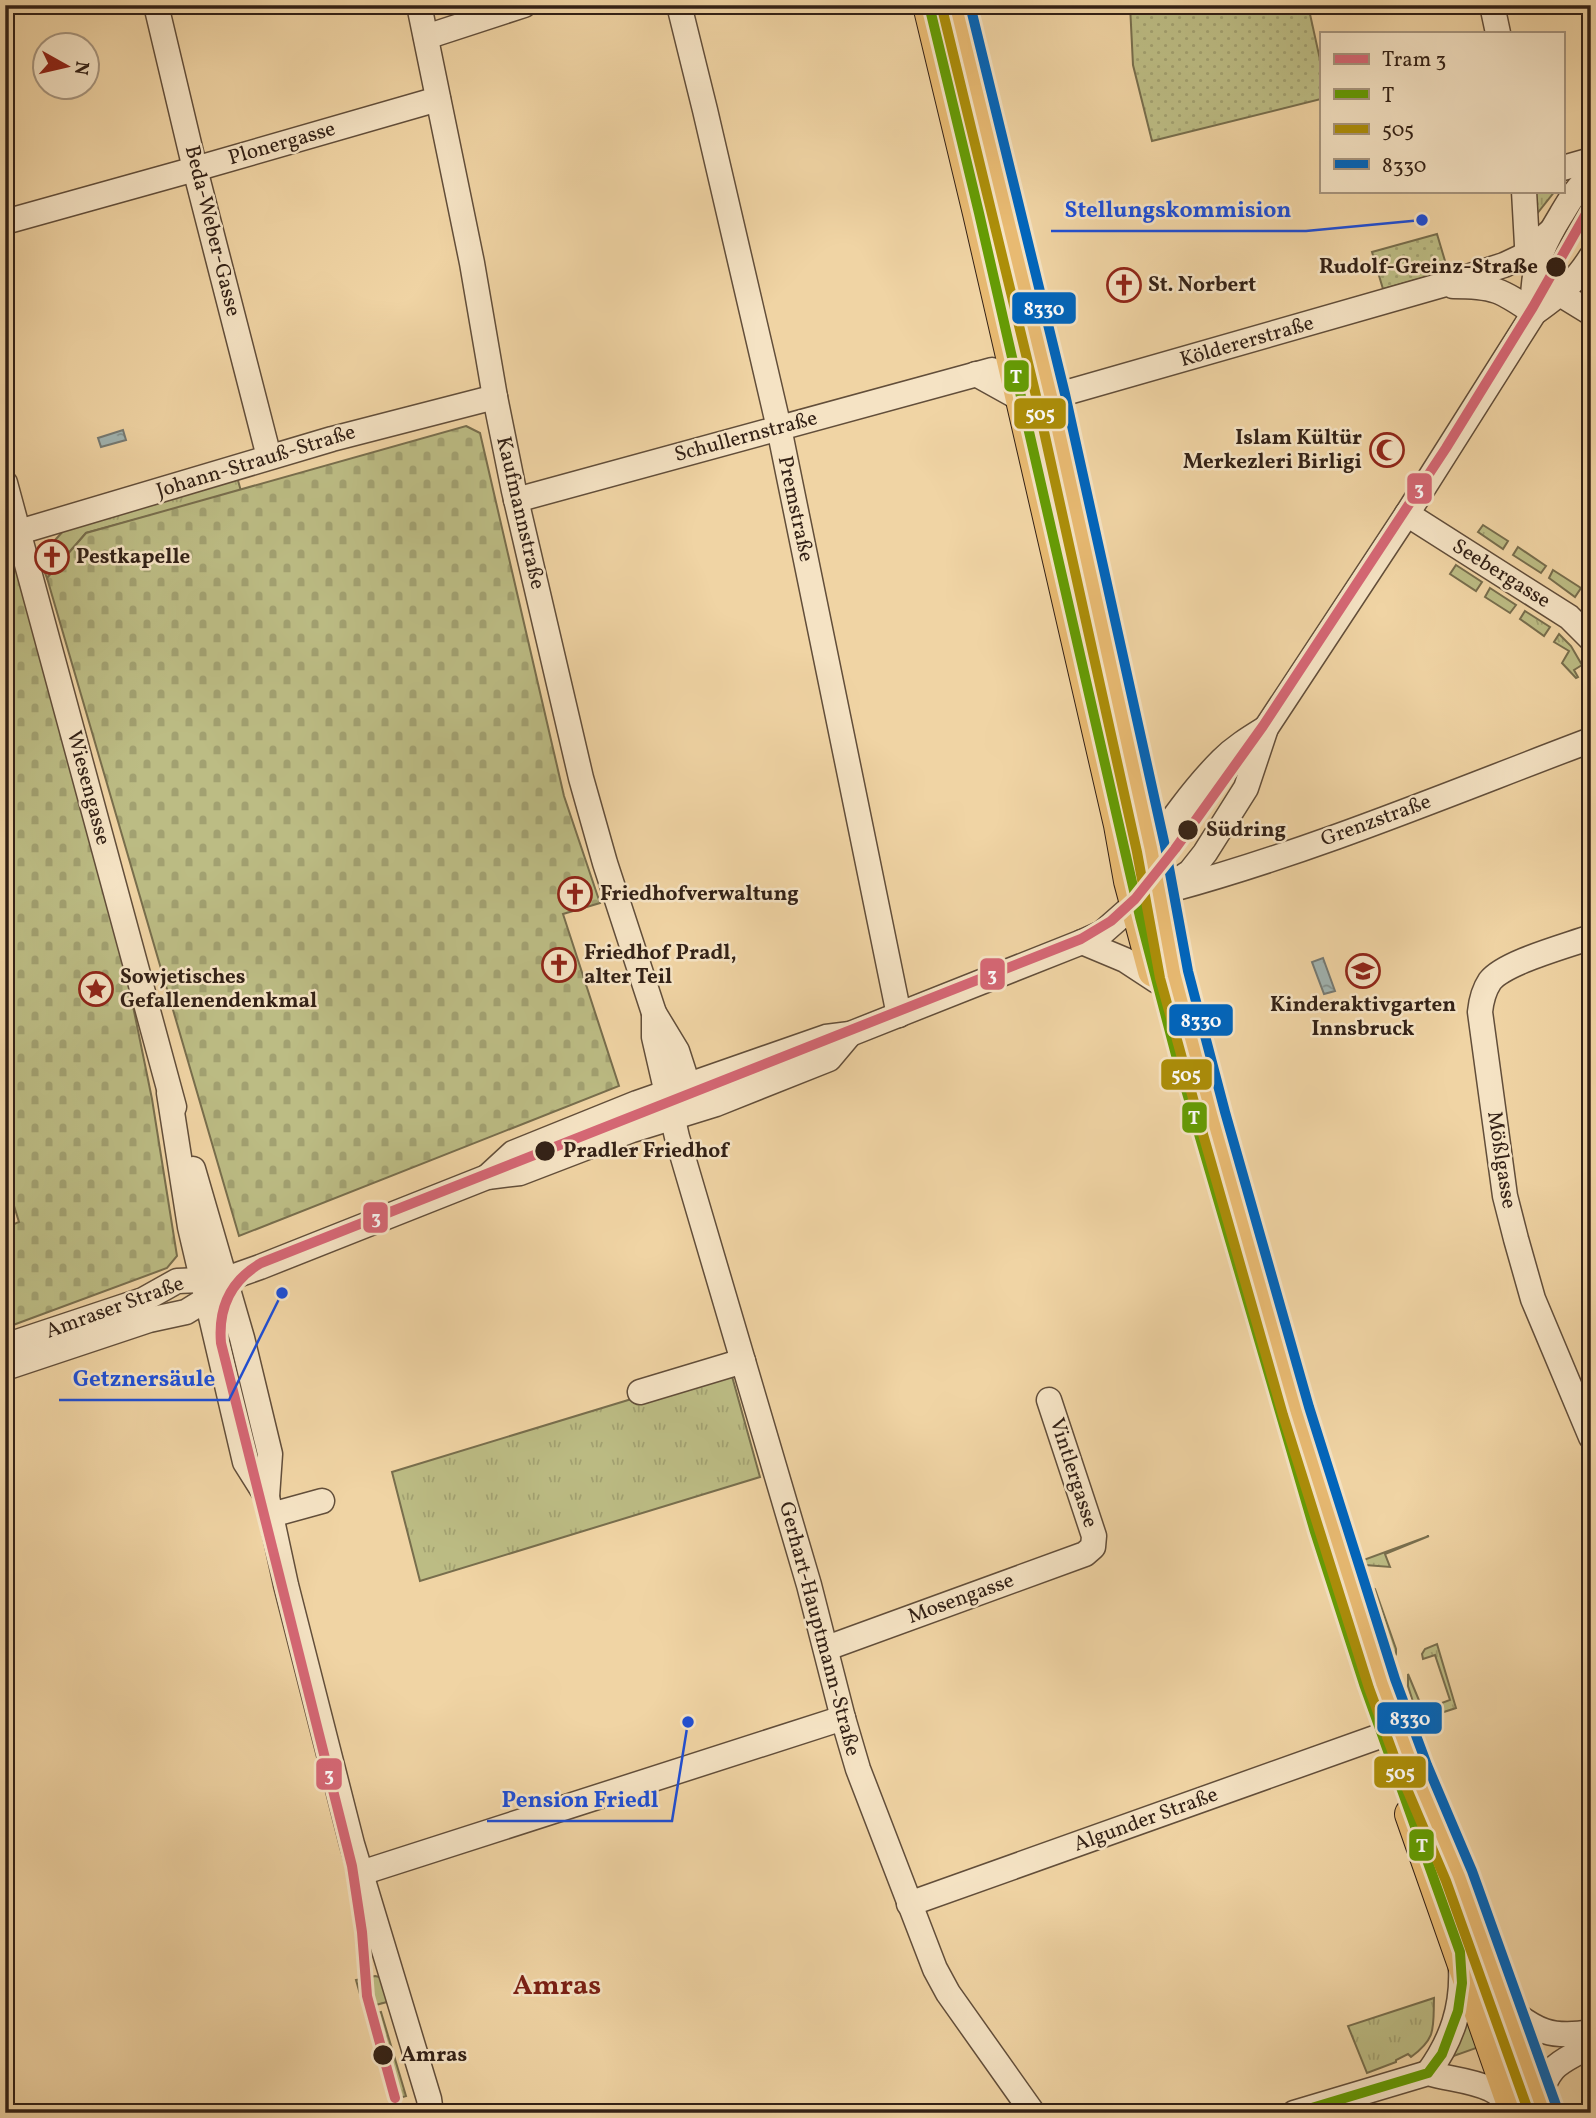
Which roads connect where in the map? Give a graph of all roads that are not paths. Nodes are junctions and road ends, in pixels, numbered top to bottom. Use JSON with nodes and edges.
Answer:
{"nodes":[{"id":1,"x":156,"y":5,"type":"edge"},
{"id":2,"x":419,"y":5,"type":"edge"},
{"id":3,"x":524,"y":5,"type":"edge"},
{"id":4,"x":679,"y":5,"type":"edge"},
{"id":5,"x":929,"y":5,"type":"edge"},
{"id":6,"x":956,"y":5,"type":"edge"},
{"id":7,"x":1492,"y":5,"type":"edge"},
{"id":8,"x":1498,"y":32,"type":"edge"},
{"id":9,"x":426,"y":37,"type":"junction"},
{"id":10,"x":438,"y":99,"type":"junction"},
{"id":11,"x":1591,"y":160,"type":"edge"},
{"id":12,"x":1564,"y":168,"type":"edge"},
{"id":13,"x":195,"y":169,"type":"junction"},
{"id":14,"x":1591,"y":176,"type":"edge"},
{"id":15,"x":1524,"y":192,"type":"edge"},
{"id":16,"x":5,"y":222,"type":"edge"},
{"id":17,"x":1550,"y":232,"type":"junction"},
{"id":18,"x":1527,"y":252,"type":"junction"},
{"id":19,"x":1591,"y":257,"type":"edge"},
{"id":20,"x":1442,"y":285,"type":"junction"},
{"id":21,"x":1560,"y":294,"type":"junction"},
{"id":22,"x":1533,"y":301,"type":"junction"},
{"id":23,"x":1591,"y":313,"type":"edge"},
{"id":24,"x":1013,"y":364,"type":"junction"},
{"id":25,"x":976,"y":374,"type":"junction"},
{"id":26,"x":495,"y":397,"type":"junction"},
{"id":27,"x":1036,"y":398,"type":"junction"},
{"id":28,"x":779,"y":428,"type":"junction"},
{"id":29,"x":269,"y":457,"type":"junction"},
{"id":30,"x":5,"y":483,"type":"edge"},
{"id":31,"x":516,"y":500,"type":"junction"},
{"id":32,"x":1407,"y":514,"type":"junction"},
{"id":33,"x":19,"y":532,"type":"junction"},
{"id":34,"x":1591,"y":639,"type":"edge"},
{"id":35,"x":1266,"y":728,"type":"junction"},
{"id":36,"x":1591,"y":740,"type":"edge"},
{"id":37,"x":1138,"y":793,"type":"junction"},
{"id":38,"x":1190,"y":798,"type":"junction"},
{"id":39,"x":1152,"y":849,"type":"junction"},
{"id":40,"x":1142,"y":892,"type":"junction"},
{"id":41,"x":1591,"y":937,"type":"edge"},
{"id":42,"x":1082,"y":942,"type":"junction"},
{"id":43,"x":1157,"y":981,"type":"junction"},
{"id":44,"x":900,"y":1014,"type":"junction"},
{"id":45,"x":850,"y":1034,"type":"junction"},
{"id":46,"x":676,"y":1098,"type":"junction"},
{"id":47,"x":212,"y":1286,"type":"junction"},
{"id":48,"x":5,"y":1346,"type":"edge"},
{"id":49,"x":743,"y":1361,"type":"junction"},
{"id":50,"x":5,"y":1367,"type":"edge"},
{"id":51,"x":640,"y":1392,"type":"dead end"},
{"id":52,"x":1049,"y":1400,"type":"dead end"},
{"id":53,"x":1591,"y":1437,"type":"edge"},
{"id":54,"x":322,"y":1501,"type":"dead end"},
{"id":55,"x":269,"y":1506,"type":"junction"},
{"id":56,"x":1093,"y":1547,"type":"joint"},
{"id":57,"x":827,"y":1648,"type":"junction"},
{"id":58,"x":843,"y":1718,"type":"junction"},
{"id":59,"x":1383,"y":1735,"type":"junction"},
{"id":60,"x":361,"y":1873,"type":"junction"},
{"id":61,"x":909,"y":1905,"type":"junction"},
{"id":62,"x":1460,"y":1952,"type":"junction"},
{"id":63,"x":1506,"y":2007,"type":"junction"},
{"id":64,"x":1591,"y":2032,"type":"edge"},
{"id":65,"x":1591,"y":2045,"type":"edge"},
{"id":66,"x":1428,"y":2073,"type":"junction"},
{"id":67,"x":1528,"y":2107,"type":"edge"},
{"id":68,"x":431,"y":2113,"type":"edge"},
{"id":69,"x":1033,"y":2113,"type":"edge"},
{"id":70,"x":1294,"y":2113,"type":"edge"}],
"edges":[{"from":1,"to":13,"type":"street","name":"Beda-Weber-Gasse"},
{"from":2,"to":9,"type":"street","name":"Kaufmannstraße"},
{"from":3,"to":9,"type":"street"},
{"from":4,"to":28,"type":"street","name":"Premstraße"},
{"from":5,"to":24,"type":"main road"},
{"from":6,"to":27,"type":"main road"},
{"from":7,"to":8,"type":"street"},
{"from":9,"to":10,"type":"street","name":"Kaufmannstraße"},
{"from":10,"to":13,"type":"street","name":"Plonergasse"},
{"from":10,"to":26,"type":"street","name":"Kaufmannstraße"},
{"from":11,"to":12,"type":"street"},
{"from":13,"to":16,"type":"street","name":"Plonergasse"},
{"from":13,"to":29,"type":"street","name":"Beda-Weber-Gasse"},
{"from":14,"to":17,"type":"street"},
{"from":15,"to":18,"type":"street"},
{"from":17,"to":18,"type":"street","name":"Köldererstraße"},
{"from":17,"to":22,"type":"street"},
{"from":18,"to":20,"type":"street","name":"Köldererstraße"},
{"from":18,"to":22,"type":"street"},
{"from":19,"to":21,"type":"street"},
{"from":20,"to":22,"type":"street","name":"Köldererstraße"},
{"from":20,"to":27,"type":"street","name":"Köldererstraße"},
{"from":21,"to":22,"type":"street"},
{"from":21,"to":23,"type":"street"},
{"from":22,"to":32,"type":"street"},
{"from":24,"to":25,"type":"street","name":"Schullernstraße"},
{"from":24,"to":27,"type":"main road"},
{"from":25,"to":27,"type":"street"},
{"from":25,"to":28,"type":"street","name":"Schullernstraße"},
{"from":26,"to":29,"type":"street","name":"Johann-Strauß-Straße"},
{"from":26,"to":31,"type":"street","name":"Kaufmannstraße"},
{"from":27,"to":37,"type":"main road"},
{"from":27,"to":40,"type":"main road"},
{"from":28,"to":31,"type":"street","name":"Schullernstraße"},
{"from":28,"to":44,"type":"street","name":"Premstraße"},
{"from":29,"to":33,"type":"street","name":"Johann-Strauß-Straße"},
{"from":30,"to":33,"type":"street","name":"Wiesengasse"},
{"from":31,"to":46,"type":"street","name":"Kaufmannstraße"},
{"from":32,"to":34,"type":"street","name":"Seebergasse"},
{"from":32,"to":35,"type":"street"},
{"from":33,"to":47,"type":"street","name":"Wiesengasse"},
{"from":35,"to":38,"type":"street"},
{"from":35,"to":40,"type":"street"},
{"from":36,"to":40,"type":"street","name":"Grenzstraße"},
{"from":37,"to":38,"type":"street"},
{"from":37,"to":39,"type":"main road"},
{"from":38,"to":39,"type":"street"},
{"from":39,"to":40,"type":"main road"},
{"from":40,"to":42,"type":"street","name":"Amraser Straße"},
{"from":40,"to":43,"type":"main road"},
{"from":40,"to":63,"type":"main road"},
{"from":41,"to":53,"type":"street","name":"Mößlgasse"},
{"from":42,"to":43,"type":"street"},
{"from":42,"to":44,"type":"street","name":"Amraser Straße"},
{"from":43,"to":59,"type":"main road"},
{"from":44,"to":45,"type":"street","name":"Amraser Straße"},
{"from":45,"to":46,"type":"street","name":"Amraser Straße"},
{"from":45,"to":46,"type":"street","name":"Amraser Straße"},
{"from":46,"to":47,"type":"street","name":"Amraser Straße"},
{"from":46,"to":49,"type":"street","name":"Gerhart-Hauptmann-Straße"},
{"from":47,"to":48,"type":"street","name":"Amraser Straße"},
{"from":47,"to":50,"type":"street","name":"Amraser Straße"},
{"from":47,"to":55,"type":"street","name":"Wiesengasse"},
{"from":49,"to":51,"type":"street"},
{"from":49,"to":57,"type":"street","name":"Gerhart-Hauptmann-Straße"},
{"from":52,"to":56,"type":"street","name":"Vintlergasse"},
{"from":54,"to":55,"type":"street"},
{"from":55,"to":60,"type":"street","name":"Wiesengasse"},
{"from":56,"to":57,"type":"street","name":"Mosengasse"},
{"from":57,"to":58,"type":"street","name":"Gerhart-Hauptmann-Straße"},
{"from":58,"to":60,"type":"street"},
{"from":58,"to":61,"type":"street","name":"Gerhart-Hauptmann-Straße"},
{"from":59,"to":61,"type":"street","name":"Algunder Straße"},
{"from":59,"to":62,"type":"main road"},
{"from":60,"to":68,"type":"street","name":"Wiesengasse"},
{"from":61,"to":69,"type":"street","name":"Gerhart-Hauptmann-Straße"},
{"from":62,"to":66,"type":"street"},
{"from":62,"to":67,"type":"main road"},
{"from":63,"to":64,"type":"street"},
{"from":63,"to":67,"type":"main road"},
{"from":65,"to":67,"type":"street"},
{"from":66,"to":67,"type":"street"},
{"from":66,"to":70,"type":"street"}]}
